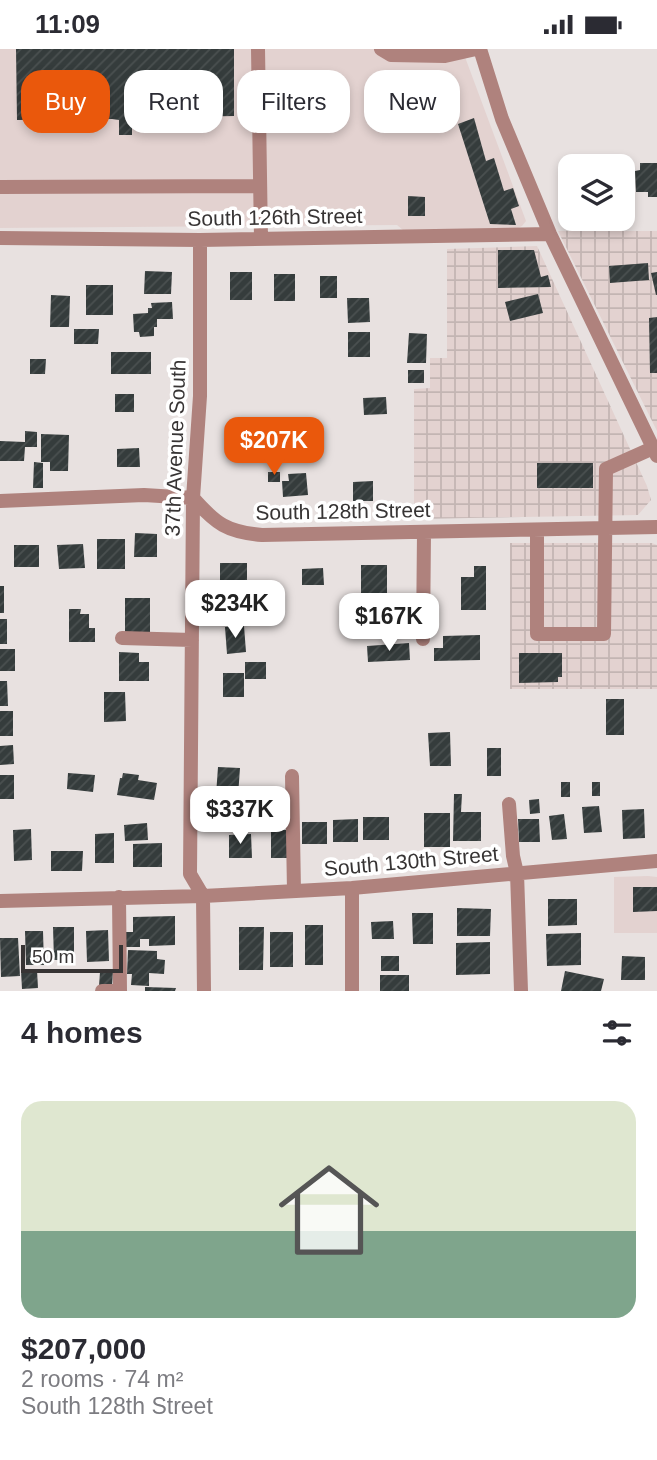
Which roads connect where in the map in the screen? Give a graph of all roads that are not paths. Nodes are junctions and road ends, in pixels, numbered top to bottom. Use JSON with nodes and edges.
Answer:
{"nodes":[{"id":1,"x":258,"y":49,"type":"edge"},
{"id":2,"x":382,"y":49,"type":"edge"},
{"id":3,"x":478,"y":49,"type":"edge"},
{"id":4,"x":260,"y":186,"type":"junction"},
{"id":5,"x":0,"y":187,"type":"edge"},
{"id":6,"x":550,"y":234,"type":"junction"},
{"id":7,"x":0,"y":238,"type":"edge"},
{"id":8,"x":261,"y":239,"type":"junction"},
{"id":9,"x":200,"y":240,"type":"junction"},
{"id":10,"x":655,"y":452,"type":"edge"},
{"id":11,"x":193,"y":498,"type":"junction"},
{"id":12,"x":0,"y":501,"type":"edge"},
{"id":13,"x":657,"y":527,"type":"edge"},
{"id":14,"x":604,"y":528,"type":"junction"},
{"id":15,"x":537,"y":530,"type":"junction"},
{"id":16,"x":424,"y":532,"type":"junction"},
{"id":17,"x":122,"y":638,"type":"dead end"},
{"id":18,"x":423,"y":639,"type":"dead end"},
{"id":19,"x":192,"y":641,"type":"junction"},
{"id":20,"x":292,"y":776,"type":"dead end"},
{"id":21,"x":509,"y":804,"type":"dead end"},
{"id":22,"x":657,"y":861,"type":"edge"},
{"id":23,"x":517,"y":873,"type":"junction"},
{"id":24,"x":352,"y":888,"type":"junction"},
{"id":25,"x":294,"y":891,"type":"junction"},
{"id":26,"x":203,"y":896,"type":"junction"},
{"id":27,"x":119,"y":897,"type":"junction"},
{"id":28,"x":0,"y":901,"type":"edge"},
{"id":29,"x":102,"y":991,"type":"edge"},
{"id":30,"x":120,"y":991,"type":"edge"},
{"id":31,"x":204,"y":991,"type":"edge"},
{"id":32,"x":352,"y":991,"type":"edge"},
{"id":33,"x":521,"y":991,"type":"edge"}],
"edges":[{"from":1,"to":4,"type":"street"},
{"from":2,"to":3,"type":"street"},
{"from":3,"to":6,"type":"street"},
{"from":4,"to":5,"type":"street"},
{"from":4,"to":8,"type":"street"},
{"from":6,"to":8,"type":"street","name":"South 126th Street"},
{"from":6,"to":10,"type":"street"},
{"from":7,"to":9,"type":"street","name":"South 126th Street"},
{"from":8,"to":9,"type":"street","name":"South 126th Street"},
{"from":9,"to":11,"type":"street","name":"37th Avenue South"},
{"from":10,"to":14,"type":"street"},
{"from":11,"to":12,"type":"street"},
{"from":11,"to":16,"type":"street","name":"South 128th Street"},
{"from":11,"to":19,"type":"street","name":"37th Avenue South"},
{"from":13,"to":14,"type":"street","name":"South 128th Street"},
{"from":14,"to":15,"type":"street","name":"South 128th Street"},
{"from":14,"to":15,"type":"street"},
{"from":15,"to":16,"type":"street","name":"South 128th Street"},
{"from":16,"to":18,"type":"street"},
{"from":17,"to":19,"type":"street"},
{"from":19,"to":26,"type":"street","name":"37th Avenue South"},
{"from":20,"to":25,"type":"street"},
{"from":21,"to":23,"type":"street"},
{"from":22,"to":23,"type":"street","name":"South 130th Street"},
{"from":23,"to":24,"type":"street","name":"South 130th Street"},
{"from":23,"to":33,"type":"street"},
{"from":24,"to":25,"type":"street","name":"South 130th Street"},
{"from":24,"to":32,"type":"street"},
{"from":25,"to":26,"type":"street","name":"South 130th Street"},
{"from":26,"to":27,"type":"street","name":"South 130th Street"},
{"from":26,"to":31,"type":"street","name":"37th Avenue South"},
{"from":27,"to":28,"type":"street","name":"South 130th Street"},
{"from":27,"to":30,"type":"street"},
{"from":29,"to":30,"type":"street"}]}
